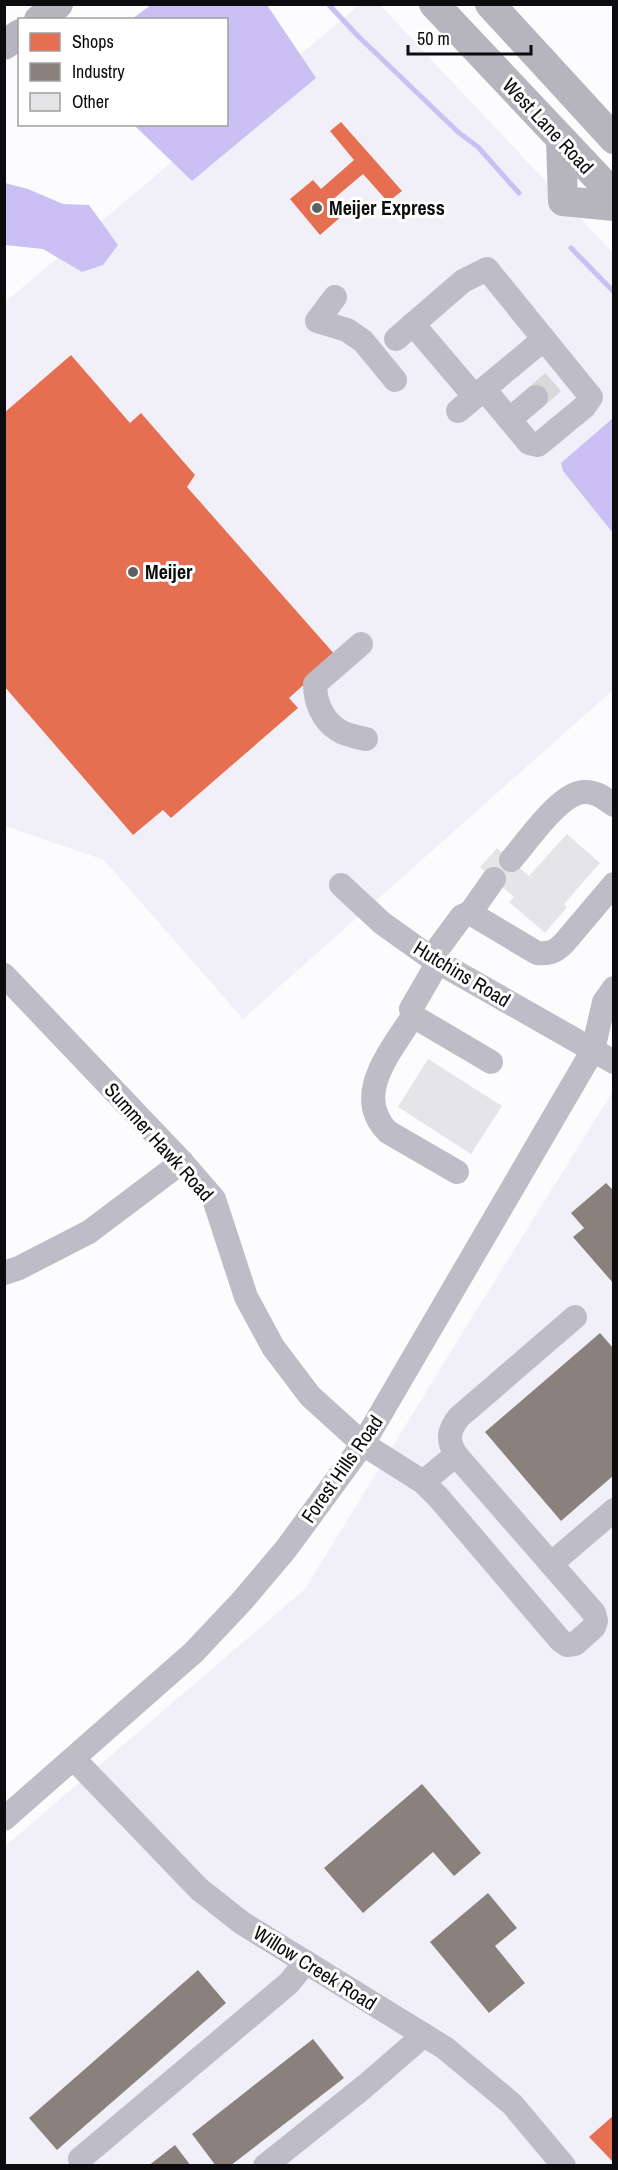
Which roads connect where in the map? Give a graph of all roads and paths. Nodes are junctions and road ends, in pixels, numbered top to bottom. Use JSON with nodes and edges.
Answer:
{"nodes":[{"id":1,"x":58,"y":4,"type":"edge"},
{"id":2,"x":434,"y":4,"type":"edge"},
{"id":3,"x":490,"y":4,"type":"edge"},
{"id":4,"x":41,"y":18,"type":"edge"},
{"id":5,"x":18,"y":35,"type":"edge"},
{"id":6,"x":4,"y":45,"type":"edge"},
{"id":7,"x":579,"y":103,"type":"junction"},
{"id":8,"x":614,"y":113,"type":"edge"},
{"id":9,"x":561,"y":139,"type":"junction"},
{"id":10,"x":614,"y":139,"type":"edge"},
{"id":11,"x":614,"y":195,"type":"edge"},
{"id":12,"x":614,"y":206,"type":"edge"},
{"id":13,"x":335,"y":297,"type":"dead end"},
{"id":14,"x":544,"y":339,"type":"junction"},
{"id":15,"x":395,"y":380,"type":"dead end"},
{"id":16,"x":553,"y":383,"type":"junction"},
{"id":17,"x":473,"y":399,"type":"junction"},
{"id":18,"x":510,"y":419,"type":"junction"},
{"id":19,"x":361,"y":644,"type":"dead end"},
{"id":20,"x":366,"y":739,"type":"dead end"},
{"id":21,"x":614,"y":805,"type":"edge"},
{"id":22,"x":511,"y":860,"type":"dead end"},
{"id":23,"x":494,"y":879,"type":"dead end"},
{"id":24,"x":614,"y":884,"type":"edge"},
{"id":25,"x":341,"y":885,"type":"dead end"},
{"id":26,"x":470,"y":913,"type":"junction"},
{"id":27,"x":434,"y":960,"type":"junction"},
{"id":28,"x":4,"y":975,"type":"edge"},
{"id":29,"x":614,"y":988,"type":"edge"},
{"id":30,"x":413,"y":1016,"type":"junction"},
{"id":31,"x":614,"y":1037,"type":"edge"},
{"id":32,"x":603,"y":1056,"type":"edge"},
{"id":33,"x":491,"y":1062,"type":"dead end"},
{"id":34,"x":182,"y":1162,"type":"junction"},
{"id":35,"x":457,"y":1172,"type":"dead end"},
{"id":36,"x":4,"y":1274,"type":"edge"},
{"id":37,"x":575,"y":1317,"type":"dead end"},
{"id":38,"x":363,"y":1444,"type":"junction"},
{"id":39,"x":456,"y":1455,"type":"junction"},
{"id":40,"x":423,"y":1482,"type":"junction"},
{"id":41,"x":614,"y":1510,"type":"edge"},
{"id":42,"x":551,"y":1564,"type":"junction"},
{"id":43,"x":74,"y":1759,"type":"junction"},
{"id":44,"x":4,"y":1819,"type":"edge"},
{"id":45,"x":306,"y":1962,"type":"junction"},
{"id":46,"x":423,"y":2035,"type":"junction"},
{"id":47,"x":80,"y":2159,"type":"dead end"},
{"id":48,"x":264,"y":2166,"type":"edge"},
{"id":49,"x":564,"y":2166,"type":"edge"}],
"edges":[{"from":1,"to":4,"type":"main road"},
{"from":2,"to":9,"type":"main road","name":"West Lane Road"},
{"from":3,"to":7,"type":"main road","name":"West Lane Road"},
{"from":5,"to":6,"type":"main road"},
{"from":7,"to":8,"type":"street"},
{"from":7,"to":10,"type":"main road","name":"West Lane Road"},
{"from":9,"to":11,"type":"main road","name":"West Lane Road"},
{"from":9,"to":12,"type":"main road"},
{"from":13,"to":15,"type":"street"},
{"from":14,"to":16,"type":"street"},
{"from":14,"to":17,"type":"street"},
{"from":14,"to":17,"type":"street"},
{"from":16,"to":18,"type":"street"},
{"from":16,"to":18,"type":"street"},
{"from":17,"to":18,"type":"street"},
{"from":19,"to":20,"type":"street"},
{"from":21,"to":22,"type":"street"},
{"from":23,"to":26,"type":"street"},
{"from":24,"to":26,"type":"street"},
{"from":25,"to":27,"type":"street","name":"Hutchins Road"},
{"from":26,"to":27,"type":"street"},
{"from":27,"to":30,"type":"street"},
{"from":27,"to":32,"type":"street","name":"Hutchins Road"},
{"from":28,"to":34,"type":"street","name":"Summer Hawk Road"},
{"from":29,"to":32,"type":"street","name":"Forest Hills Road"},
{"from":30,"to":33,"type":"street"},
{"from":30,"to":35,"type":"street"},
{"from":31,"to":32,"type":"street","name":"Forest Hills Road"},
{"from":32,"to":38,"type":"street","name":"Forest Hills Road"},
{"from":34,"to":36,"type":"street"},
{"from":34,"to":38,"type":"street","name":"Summer Hawk Road"},
{"from":37,"to":39,"type":"street"},
{"from":38,"to":40,"type":"street","name":"Summer Hawk Road"},
{"from":38,"to":43,"type":"street","name":"Forest Hills Road"},
{"from":39,"to":40,"type":"street"},
{"from":39,"to":42,"type":"street"},
{"from":40,"to":42,"type":"street","name":"Summer Hawk Road"},
{"from":41,"to":42,"type":"street"},
{"from":43,"to":44,"type":"street","name":"Forest Hills Road"},
{"from":43,"to":45,"type":"street","name":"Willow Creek Road"},
{"from":45,"to":46,"type":"street","name":"Willow Creek Road"},
{"from":45,"to":47,"type":"street"},
{"from":46,"to":48,"type":"street"},
{"from":46,"to":49,"type":"street","name":"Willow Creek Road"}]}
